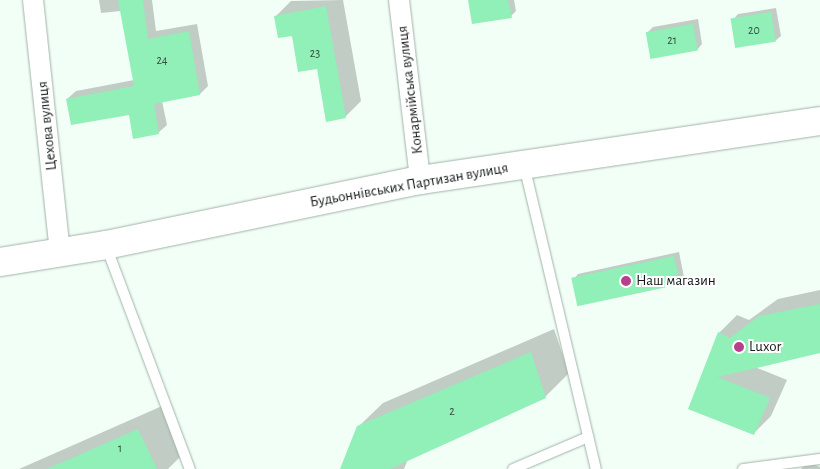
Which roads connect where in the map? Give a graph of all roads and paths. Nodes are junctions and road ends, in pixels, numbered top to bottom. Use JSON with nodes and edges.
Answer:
{"nodes":[{"id":1,"x":34,"y":0,"type":"edge"},
{"id":2,"x":399,"y":0,"type":"edge"},
{"id":3,"x":820,"y":121,"type":"edge"},
{"id":4,"x":524,"y":164,"type":"junction"},
{"id":5,"x":420,"y":180,"type":"junction"},
{"id":6,"x":106,"y":245,"type":"junction"},
{"id":7,"x":60,"y":253,"type":"junction"},
{"id":8,"x":0,"y":262,"type":"edge"},
{"id":9,"x":588,"y":438,"type":"junction"},
{"id":10,"x":820,"y":459,"type":"edge"},
{"id":11,"x":190,"y":469,"type":"edge"},
{"id":12,"x":513,"y":469,"type":"edge"},
{"id":13,"x":596,"y":469,"type":"edge"},
{"id":14,"x":743,"y":469,"type":"edge"}],
"edges":[{"from":1,"to":7,"type":"street","name":"Цехова вулиця"},
{"from":2,"to":5,"type":"street","name":"Конармійська вулиця"},
{"from":3,"to":4,"type":"main road","name":"Будьоннівських Партизан вулиця"},
{"from":4,"to":5,"type":"main road","name":"Будьоннівських Партизан вулиця"},
{"from":4,"to":9,"type":"lane"},
{"from":5,"to":6,"type":"main road","name":"Будьоннівських Партизан вулиця"},
{"from":6,"to":7,"type":"main road","name":"Будьоннівських Партизан вулиця"},
{"from":6,"to":11,"type":"lane"},
{"from":7,"to":8,"type":"main road","name":"Будьоннівських Партизан вулиця"},
{"from":9,"to":12,"type":"lane"},
{"from":9,"to":13,"type":"lane"},
{"from":10,"to":14,"type":"lane"}]}
